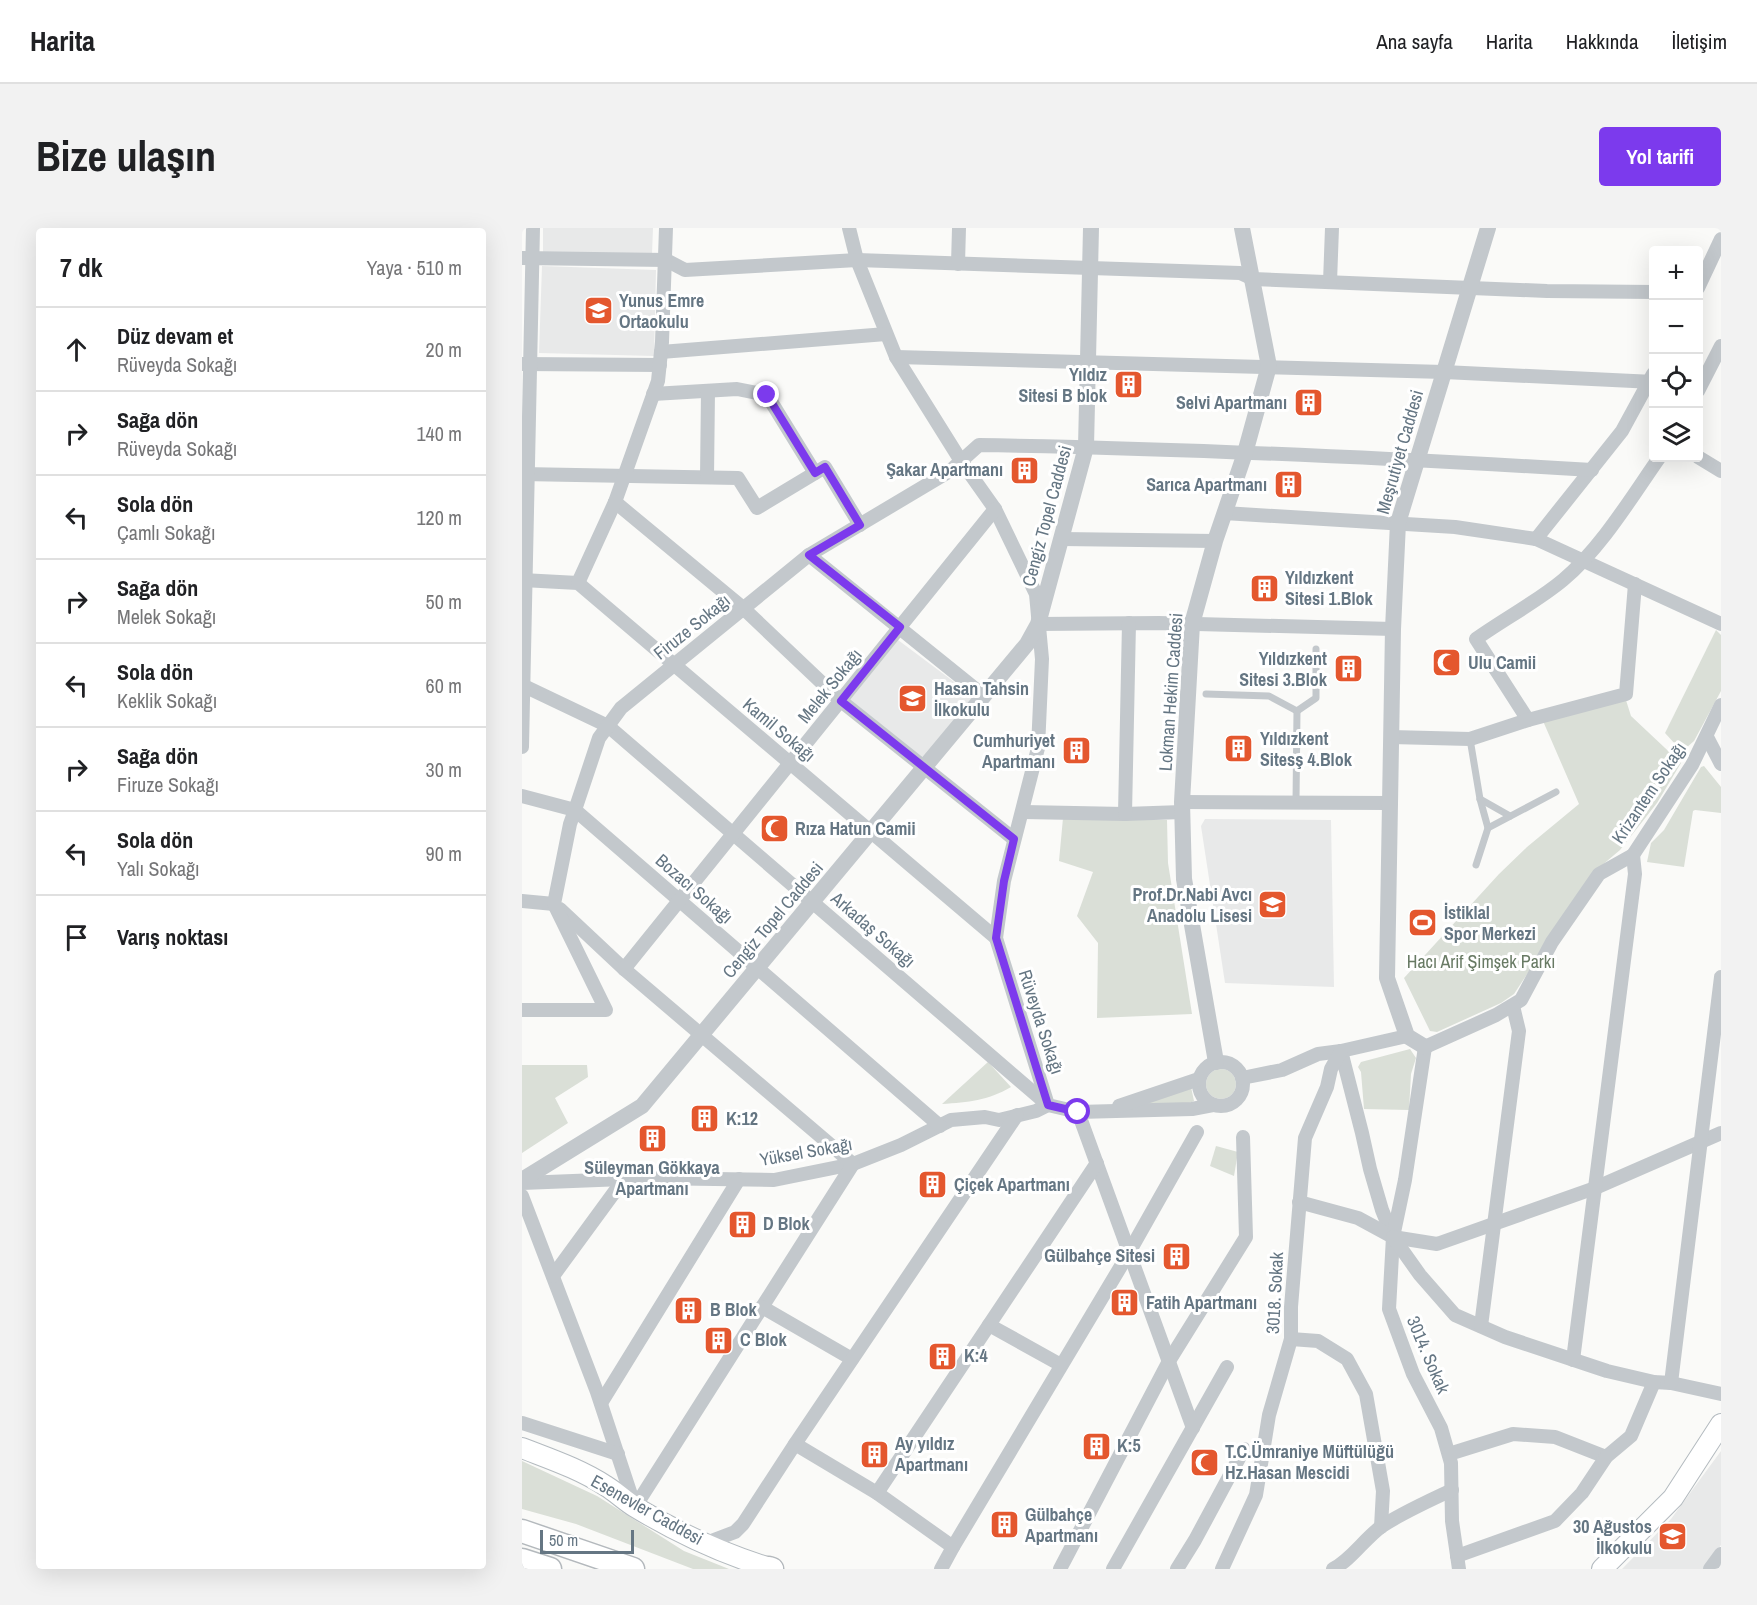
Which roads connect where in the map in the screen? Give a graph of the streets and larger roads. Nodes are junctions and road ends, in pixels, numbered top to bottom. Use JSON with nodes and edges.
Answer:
{"nodes":[{"id":1,"x":533,"y":228,"type":"edge"},
{"id":2,"x":666,"y":228,"type":"edge"},
{"id":3,"x":849,"y":228,"type":"edge"},
{"id":4,"x":959,"y":228,"type":"edge"},
{"id":5,"x":1092,"y":228,"type":"edge"},
{"id":6,"x":1242,"y":228,"type":"edge"},
{"id":7,"x":1332,"y":228,"type":"edge"},
{"id":8,"x":1488,"y":228,"type":"edge"},
{"id":9,"x":1721,"y":239,"type":"edge"},
{"id":10,"x":527,"y":258,"type":"edge"},
{"id":11,"x":666,"y":260,"type":"junction"},
{"id":12,"x":857,"y":260,"type":"junction"},
{"id":13,"x":958,"y":264,"type":"junction"},
{"id":14,"x":1090,"y":268,"type":"junction"},
{"id":15,"x":1703,"y":277,"type":"edge"},
{"id":16,"x":1253,"y":279,"type":"junction"},
{"id":17,"x":1330,"y":282,"type":"junction"},
{"id":18,"x":1470,"y":288,"type":"junction"},
{"id":19,"x":1649,"y":292,"type":"edge"},
{"id":20,"x":886,"y":334,"type":"junction"},
{"id":21,"x":1721,"y":346,"type":"edge"},
{"id":22,"x":896,"y":357,"type":"junction"},
{"id":23,"x":660,"y":358,"type":"junction"},
{"id":24,"x":1088,"y":362,"type":"junction"},
{"id":25,"x":526,"y":364,"type":"edge"},
{"id":26,"x":1269,"y":366,"type":"junction"},
{"id":27,"x":1444,"y":372,"type":"junction"},
{"id":28,"x":1649,"y":378,"type":"edge"},
{"id":29,"x":1703,"y":381,"type":"edge"},
{"id":30,"x":1649,"y":383,"type":"edge"},
{"id":31,"x":708,"y":391,"type":"junction"},
{"id":32,"x":653,"y":394,"type":"junction"},
{"id":33,"x":1086,"y":447,"type":"junction"},
{"id":34,"x":1245,"y":453,"type":"junction"},
{"id":35,"x":1418,"y":460,"type":"junction"},
{"id":36,"x":1703,"y":460,"type":"edge"},
{"id":37,"x":961,"y":461,"type":"junction"},
{"id":38,"x":1656,"y":462,"type":"edge"},
{"id":39,"x":1592,"y":470,"type":"junction"},
{"id":40,"x":1721,"y":471,"type":"edge"},
{"id":41,"x":815,"y":473,"type":"junction"},
{"id":42,"x":525,"y":474,"type":"edge"},
{"id":43,"x":623,"y":476,"type":"junction"},
{"id":44,"x":707,"y":477,"type":"junction"},
{"id":45,"x":615,"y":502,"type":"junction"},
{"id":46,"x":995,"y":509,"type":"junction"},
{"id":47,"x":1224,"y":513,"type":"junction"},
{"id":48,"x":1398,"y":524,"type":"junction"},
{"id":49,"x":860,"y":525,"type":"junction"},
{"id":50,"x":1536,"y":538,"type":"junction"},
{"id":51,"x":1062,"y":539,"type":"junction"},
{"id":52,"x":1215,"y":541,"type":"junction"},
{"id":53,"x":809,"y":555,"type":"junction"},
{"id":54,"x":1583,"y":560,"type":"junction"},
{"id":55,"x":524,"y":580,"type":"edge"},
{"id":56,"x":578,"y":583,"type":"junction"},
{"id":57,"x":1635,"y":584,"type":"junction"},
{"id":58,"x":743,"y":608,"type":"junction"},
{"id":59,"x":1129,"y":623,"type":"junction"},
{"id":60,"x":1038,"y":624,"type":"junction"},
{"id":61,"x":1192,"y":624,"type":"junction"},
{"id":62,"x":1721,"y":624,"type":"edge"},
{"id":63,"x":900,"y":627,"type":"junction"},
{"id":64,"x":1393,"y":629,"type":"junction"},
{"id":65,"x":674,"y":664,"type":"junction"},
{"id":66,"x":523,"y":685,"type":"edge"},
{"id":67,"x":984,"y":696,"type":"junction"},
{"id":68,"x":841,"y":701,"type":"junction"},
{"id":69,"x":1721,"y":705,"type":"edge"},
{"id":70,"x":1528,"y":720,"type":"junction"},
{"id":71,"x":608,"y":726,"type":"junction"},
{"id":72,"x":1390,"y":737,"type":"junction"},
{"id":73,"x":1707,"y":737,"type":"junction"},
{"id":74,"x":522,"y":747,"type":"edge"},
{"id":75,"x":790,"y":763,"type":"junction"},
{"id":76,"x":1721,"y":764,"type":"edge"},
{"id":77,"x":925,"y":768,"type":"junction"},
{"id":78,"x":522,"y":796,"type":"edge"},
{"id":79,"x":1389,"y":803,"type":"junction"},
{"id":80,"x":1182,"y":807,"type":"junction"},
{"id":81,"x":575,"y":810,"type":"junction"},
{"id":82,"x":1024,"y":812,"type":"junction"},
{"id":83,"x":1125,"y":813,"type":"junction"},
{"id":84,"x":871,"y":832,"type":"junction"},
{"id":85,"x":733,"y":834,"type":"junction"},
{"id":86,"x":1014,"y":839,"type":"junction"},
{"id":87,"x":1633,"y":855,"type":"junction"},
{"id":88,"x":522,"y":901,"type":"edge"},
{"id":89,"x":680,"y":901,"type":"junction"},
{"id":90,"x":813,"y":902,"type":"junction"},
{"id":91,"x":554,"y":903,"type":"junction"},
{"id":92,"x":996,"y":938,"type":"junction"},
{"id":93,"x":758,"y":968,"type":"junction"},
{"id":94,"x":624,"y":969,"type":"junction"},
{"id":95,"x":1721,"y":977,"type":"edge"},
{"id":96,"x":1513,"y":1006,"type":"junction"},
{"id":97,"x":522,"y":1010,"type":"edge"},
{"id":98,"x":702,"y":1036,"type":"junction"},
{"id":99,"x":1407,"y":1036,"type":"junction"},
{"id":100,"x":1425,"y":1047,"type":"junction"},
{"id":101,"x":1341,"y":1051,"type":"junction"},
{"id":102,"x":1216,"y":1062,"type":"junction"},
{"id":103,"x":1199,"y":1078,"type":"junction"},
{"id":104,"x":1242,"y":1078,"type":"junction"},
{"id":105,"x":1048,"y":1105,"type":"junction"},
{"id":106,"x":1213,"y":1105,"type":"junction"},
{"id":107,"x":1109,"y":1110,"type":"junction"},
{"id":108,"x":1078,"y":1112,"type":"junction"},
{"id":109,"x":1017,"y":1115,"type":"junction"},
{"id":110,"x":940,"y":1126,"type":"junction"},
{"id":111,"x":1197,"y":1132,"type":"dead end"},
{"id":112,"x":1721,"y":1133,"type":"edge"},
{"id":113,"x":1243,"y":1137,"type":"dead end"},
{"id":114,"x":1700,"y":1142,"type":"junction"},
{"id":115,"x":1097,"y":1163,"type":"junction"},
{"id":116,"x":853,"y":1164,"type":"junction"},
{"id":117,"x":624,"y":1179,"type":"junction"},
{"id":118,"x":739,"y":1179,"type":"junction"},
{"id":119,"x":522,"y":1182,"type":"edge"},
{"id":120,"x":1595,"y":1188,"type":"junction"},
{"id":121,"x":522,"y":1196,"type":"edge"},
{"id":122,"x":1299,"y":1202,"type":"junction"},
{"id":123,"x":1494,"y":1224,"type":"junction"},
{"id":124,"x":1393,"y":1237,"type":"junction"},
{"id":125,"x":1129,"y":1251,"type":"junction"},
{"id":126,"x":553,"y":1276,"type":"junction"},
{"id":127,"x":762,"y":1306,"type":"junction"},
{"id":128,"x":989,"y":1325,"type":"junction"},
{"id":129,"x":1481,"y":1326,"type":"junction"},
{"id":130,"x":1291,"y":1340,"type":"junction"},
{"id":131,"x":852,"y":1359,"type":"junction"},
{"id":132,"x":1573,"y":1360,"type":"junction"},
{"id":133,"x":1169,"y":1361,"type":"junction"},
{"id":134,"x":1062,"y":1365,"type":"junction"},
{"id":135,"x":1227,"y":1367,"type":"dead end"},
{"id":136,"x":1654,"y":1382,"type":"junction"},
{"id":137,"x":1671,"y":1383,"type":"junction"},
{"id":138,"x":1721,"y":1394,"type":"edge"},
{"id":139,"x":601,"y":1403,"type":"junction"},
{"id":140,"x":522,"y":1423,"type":"edge"},
{"id":141,"x":1721,"y":1424,"type":"edge"},
{"id":142,"x":1193,"y":1428,"type":"junction"},
{"id":143,"x":795,"y":1444,"type":"junction"},
{"id":144,"x":522,"y":1448,"type":"edge"},
{"id":145,"x":1244,"y":1449,"type":"dead end"},
{"id":146,"x":618,"y":1454,"type":"junction"},
{"id":147,"x":1449,"y":1454,"type":"junction"},
{"id":148,"x":1606,"y":1457,"type":"junction"},
{"id":149,"x":1452,"y":1490,"type":"junction"},
{"id":150,"x":877,"y":1493,"type":"junction"},
{"id":151,"x":635,"y":1507,"type":"junction"},
{"id":152,"x":1381,"y":1527,"type":"junction"},
{"id":153,"x":522,"y":1531,"type":"edge"},
{"id":154,"x":706,"y":1543,"type":"junction"},
{"id":155,"x":952,"y":1547,"type":"junction"},
{"id":156,"x":1721,"y":1554,"type":"edge"},
{"id":157,"x":522,"y":1560,"type":"edge"},
{"id":158,"x":1458,"y":1562,"type":"edge"},
{"id":159,"x":550,"y":1569,"type":"edge"},
{"id":160,"x":633,"y":1569,"type":"edge"},
{"id":161,"x":772,"y":1569,"type":"edge"},
{"id":162,"x":941,"y":1569,"type":"edge"},
{"id":163,"x":1060,"y":1569,"type":"edge"},
{"id":164,"x":1113,"y":1569,"type":"edge"},
{"id":165,"x":1177,"y":1569,"type":"edge"},
{"id":166,"x":1222,"y":1569,"type":"edge"},
{"id":167,"x":1333,"y":1569,"type":"edge"},
{"id":168,"x":1602,"y":1569,"type":"edge"},
{"id":169,"x":1710,"y":1569,"type":"edge"}],
"edges":[{"from":1,"to":10,"type":"street"},
{"from":2,"to":11,"type":"street"},
{"from":3,"to":12,"type":"street","name":"Rüveyda Sokağı"},
{"from":4,"to":13,"type":"street"},
{"from":5,"to":14,"type":"street","name":"Cengiz Topel Caddesi"},
{"from":6,"to":16,"type":"street","name":"Lokman Hekim Caddesi"},
{"from":7,"to":17,"type":"street"},
{"from":8,"to":18,"type":"street","name":"Meşrutiyet Caddesi"},
{"from":9,"to":15,"type":"street"},
{"from":10,"to":11,"type":"street"},
{"from":10,"to":25,"type":"street"},
{"from":11,"to":12,"type":"street"},
{"from":11,"to":23,"type":"street"},
{"from":12,"to":13,"type":"street"},
{"from":12,"to":20,"type":"street","name":"Rüveyda Sokağı"},
{"from":13,"to":14,"type":"street"},
{"from":14,"to":16,"type":"street"},
{"from":14,"to":24,"type":"street","name":"Cengiz Topel Caddesi"},
{"from":16,"to":17,"type":"street"},
{"from":16,"to":26,"type":"street","name":"Lokman Hekim Caddesi"},
{"from":17,"to":18,"type":"street"},
{"from":18,"to":19,"type":"street"},
{"from":18,"to":27,"type":"street","name":"Meşrutiyet Caddesi"},
{"from":20,"to":22,"type":"street","name":"Rüveyda Sokağı"},
{"from":20,"to":23,"type":"street"},
{"from":21,"to":29,"type":"street"},
{"from":22,"to":24,"type":"street"},
{"from":22,"to":37,"type":"street","name":"Rüveyda Sokağı"},
{"from":23,"to":25,"type":"street"},
{"from":23,"to":32,"type":"street"},
{"from":24,"to":26,"type":"street"},
{"from":24,"to":33,"type":"street","name":"Cengiz Topel Caddesi"},
{"from":25,"to":42,"type":"street"},
{"from":26,"to":27,"type":"street"},
{"from":26,"to":34,"type":"street","name":"Lokman Hekim Caddesi"},
{"from":27,"to":28,"type":"street"},
{"from":27,"to":35,"type":"street","name":"Meşrutiyet Caddesi"},
{"from":30,"to":39,"type":"street"},
{"from":31,"to":32,"type":"street"},
{"from":31,"to":41,"type":"street"},
{"from":31,"to":44,"type":"street"},
{"from":32,"to":43,"type":"street"},
{"from":33,"to":34,"type":"street","name":"Firuze Sokağı"},
{"from":33,"to":37,"type":"street","name":"Firuze Sokağı"},
{"from":33,"to":51,"type":"street","name":"Cengiz Topel Caddesi"},
{"from":34,"to":35,"type":"street","name":"Firuze Sokağı"},
{"from":34,"to":47,"type":"street","name":"Lokman Hekim Caddesi"},
{"from":35,"to":39,"type":"street","name":"Firuze Sokağı"},
{"from":35,"to":48,"type":"street","name":"Meşrutiyet Caddesi"},
{"from":36,"to":40,"type":"street"},
{"from":37,"to":46,"type":"street","name":"Rüveyda Sokağı"},
{"from":37,"to":49,"type":"street","name":"Firuze Sokağı"},
{"from":38,"to":54,"type":"street"},
{"from":39,"to":50,"type":"street"},
{"from":41,"to":44,"type":"street"},
{"from":41,"to":49,"type":"street"},
{"from":42,"to":43,"type":"street"},
{"from":42,"to":55,"type":"street"},
{"from":43,"to":44,"type":"street"},
{"from":43,"to":45,"type":"street"},
{"from":45,"to":56,"type":"street"},
{"from":45,"to":58,"type":"street"},
{"from":46,"to":60,"type":"street","name":"Rüveyda Sokağı"},
{"from":46,"to":63,"type":"street","name":"Melek Sokağı"},
{"from":47,"to":48,"type":"street"},
{"from":47,"to":52,"type":"street","name":"Lokman Hekim Caddesi"},
{"from":48,"to":50,"type":"street"},
{"from":48,"to":64,"type":"street","name":"Meşrutiyet Caddesi"},
{"from":49,"to":53,"type":"street","name":"Firuze Sokağı"},
{"from":50,"to":54,"type":"street"},
{"from":51,"to":52,"type":"street"},
{"from":51,"to":60,"type":"street","name":"Cengiz Topel Caddesi"},
{"from":52,"to":61,"type":"street","name":"Lokman Hekim Caddesi"},
{"from":53,"to":58,"type":"street","name":"Firuze Sokağı"},
{"from":53,"to":63,"type":"street"},
{"from":54,"to":57,"type":"street"},
{"from":54,"to":70,"type":"street"},
{"from":55,"to":56,"type":"street"},
{"from":55,"to":66,"type":"street"},
{"from":56,"to":65,"type":"street","name":"Kamil Sokağı"},
{"from":57,"to":62,"type":"street"},
{"from":57,"to":70,"type":"street"},
{"from":58,"to":65,"type":"street","name":"Firuze Sokağı"},
{"from":58,"to":68,"type":"street"},
{"from":59,"to":60,"type":"street"},
{"from":59,"to":61,"type":"street"},
{"from":59,"to":83,"type":"street"},
{"from":60,"to":67,"type":"street","name":"Cengiz Topel Caddesi"},
{"from":60,"to":82,"type":"street","name":"Rüveyda Sokağı"},
{"from":61,"to":64,"type":"street"},
{"from":61,"to":80,"type":"street","name":"Lokman Hekim Caddesi"},
{"from":63,"to":67,"type":"street"},
{"from":63,"to":68,"type":"street","name":"Melek Sokağı"},
{"from":64,"to":72,"type":"street","name":"Meşrutiyet Caddesi"},
{"from":65,"to":71,"type":"street","name":"Firuze Sokağı"},
{"from":65,"to":75,"type":"street","name":"Kamil Sokağı"},
{"from":66,"to":71,"type":"street","name":"Arkadaş Sokağı"},
{"from":66,"to":74,"type":"street"},
{"from":67,"to":77,"type":"street","name":"Cengiz Topel Caddesi"},
{"from":68,"to":75,"type":"street","name":"Melek Sokağı"},
{"from":68,"to":77,"type":"street"},
{"from":69,"to":73,"type":"street","name":"Krizantem Sokağı"},
{"from":70,"to":72,"type":"street"},
{"from":71,"to":81,"type":"street","name":"Firuze Sokağı"},
{"from":71,"to":85,"type":"street","name":"Arkadaş Sokağı"},
{"from":72,"to":79,"type":"street","name":"Meşrutiyet Caddesi"},
{"from":73,"to":76,"type":"street"},
{"from":73,"to":87,"type":"street","name":"Krizantem Sokağı"},
{"from":75,"to":84,"type":"street","name":"Kamil Sokağı"},
{"from":75,"to":85,"type":"street","name":"Melek Sokağı"},
{"from":77,"to":84,"type":"street","name":"Cengiz Topel Caddesi"},
{"from":77,"to":86,"type":"street"},
{"from":78,"to":81,"type":"street","name":"Bozacı Sokağı"},
{"from":79,"to":80,"type":"street"},
{"from":79,"to":99,"type":"street","name":"Meşrutiyet Caddesi"},
{"from":80,"to":83,"type":"street"},
{"from":80,"to":102,"type":"street","name":"Lokman Hekim Caddesi"},
{"from":81,"to":89,"type":"street","name":"Bozacı Sokağı"},
{"from":81,"to":91,"type":"street","name":"Firuze Sokağı"},
{"from":82,"to":83,"type":"street"},
{"from":82,"to":86,"type":"street","name":"Rüveyda Sokağı"},
{"from":84,"to":90,"type":"street","name":"Cengiz Topel Caddesi"},
{"from":84,"to":92,"type":"street","name":"Kamil Sokağı"},
{"from":85,"to":89,"type":"street","name":"Melek Sokağı"},
{"from":85,"to":90,"type":"street","name":"Arkadaş Sokağı"},
{"from":86,"to":92,"type":"street","name":"Rüveyda Sokağı"},
{"from":87,"to":96,"type":"street","name":"Krizantem Sokağı"},
{"from":87,"to":120,"type":"street"},
{"from":88,"to":91,"type":"street"},
{"from":89,"to":93,"type":"street","name":"Bozacı Sokağı"},
{"from":89,"to":94,"type":"street","name":"Melek Sokağı"},
{"from":90,"to":93,"type":"street","name":"Cengiz Topel Caddesi"},
{"from":90,"to":105,"type":"street","name":"Arkadaş Sokağı"},
{"from":91,"to":94,"type":"street"},
{"from":91,"to":97,"type":"street"},
{"from":92,"to":105,"type":"street","name":"Rüveyda Sokağı"},
{"from":93,"to":98,"type":"street","name":"Cengiz Topel Caddesi"},
{"from":93,"to":110,"type":"street","name":"Bozacı Sokağı"},
{"from":94,"to":98,"type":"street"},
{"from":95,"to":114,"type":"street"},
{"from":96,"to":100,"type":"street","name":"Krizantem Sokağı"},
{"from":96,"to":123,"type":"street"},
{"from":98,"to":116,"type":"street"},
{"from":98,"to":119,"type":"street","name":"Cengiz Topel Caddesi"},
{"from":99,"to":100,"type":"street"},
{"from":99,"to":101,"type":"street"},
{"from":100,"to":124,"type":"street"},
{"from":101,"to":104,"type":"street"},
{"from":101,"to":122,"type":"street","name":"3018. Sokak"},
{"from":101,"to":124,"type":"street","name":"3014. Sokak"},
{"from":102,"to":103,"type":"street"},
{"from":102,"to":104,"type":"street"},
{"from":103,"to":106,"type":"street"},
{"from":103,"to":107,"type":"street"},
{"from":104,"to":106,"type":"street"},
{"from":105,"to":108,"type":"street"},
{"from":105,"to":109,"type":"street","name":"Yüksel Sokağı"},
{"from":106,"to":107,"type":"street"},
{"from":107,"to":108,"type":"street"},
{"from":108,"to":115,"type":"street"},
{"from":109,"to":110,"type":"street","name":"Yüksel Sokağı"},
{"from":109,"to":131,"type":"street"},
{"from":110,"to":116,"type":"street","name":"Yüksel Sokağı"},
{"from":111,"to":125,"type":"street"},
{"from":112,"to":114,"type":"street"},
{"from":113,"to":133,"type":"street"},
{"from":114,"to":120,"type":"street"},
{"from":114,"to":137,"type":"street"},
{"from":115,"to":125,"type":"street"},
{"from":115,"to":128,"type":"street"},
{"from":116,"to":118,"type":"street","name":"Yüksel Sokağı"},
{"from":116,"to":127,"type":"street"},
{"from":117,"to":118,"type":"street","name":"Yüksel Sokağı"},
{"from":117,"to":119,"type":"street","name":"Yüksel Sokağı"},
{"from":117,"to":126,"type":"street"},
{"from":118,"to":139,"type":"street"},
{"from":120,"to":123,"type":"street"},
{"from":120,"to":132,"type":"street"},
{"from":121,"to":126,"type":"street"},
{"from":122,"to":124,"type":"street"},
{"from":122,"to":130,"type":"street","name":"3018. Sokak"},
{"from":123,"to":124,"type":"street"},
{"from":123,"to":129,"type":"street"},
{"from":124,"to":129,"type":"street"},
{"from":124,"to":147,"type":"street","name":"3014. Sokak"},
{"from":125,"to":133,"type":"street"},
{"from":125,"to":134,"type":"street"},
{"from":126,"to":139,"type":"street"},
{"from":127,"to":131,"type":"street"},
{"from":127,"to":151,"type":"street"},
{"from":128,"to":134,"type":"street"},
{"from":128,"to":150,"type":"street"},
{"from":129,"to":132,"type":"street"},
{"from":130,"to":152,"type":"street"},
{"from":130,"to":166,"type":"street","name":"3018. Sokak"},
{"from":131,"to":143,"type":"street"},
{"from":132,"to":136,"type":"street"},
{"from":133,"to":142,"type":"street"},
{"from":133,"to":163,"type":"street"},
{"from":134,"to":155,"type":"street"},
{"from":135,"to":142,"type":"street"},
{"from":136,"to":137,"type":"street"},
{"from":136,"to":148,"type":"street"},
{"from":137,"to":138,"type":"street"},
{"from":139,"to":146,"type":"street"},
{"from":140,"to":146,"type":"street"},
{"from":141,"to":168,"type":"main road"},
{"from":142,"to":164,"type":"street"},
{"from":143,"to":150,"type":"street"},
{"from":143,"to":154,"type":"street"},
{"from":144,"to":151,"type":"main road","name":"Esenevler Caddesi"},
{"from":145,"to":165,"type":"street"},
{"from":146,"to":151,"type":"street"},
{"from":147,"to":148,"type":"street"},
{"from":147,"to":149,"type":"street","name":"3014. Sokak"},
{"from":148,"to":158,"type":"street"},
{"from":149,"to":152,"type":"street"},
{"from":149,"to":158,"type":"street","name":"3014. Sokak"},
{"from":150,"to":155,"type":"street"},
{"from":151,"to":154,"type":"main road","name":"Esenevler Caddesi"},
{"from":152,"to":167,"type":"street"},
{"from":153,"to":160,"type":"highway"},
{"from":154,"to":161,"type":"main road","name":"Esenevler Caddesi"},
{"from":155,"to":162,"type":"street"},
{"from":156,"to":169,"type":"street"},
{"from":157,"to":159,"type":"highway"}]}
